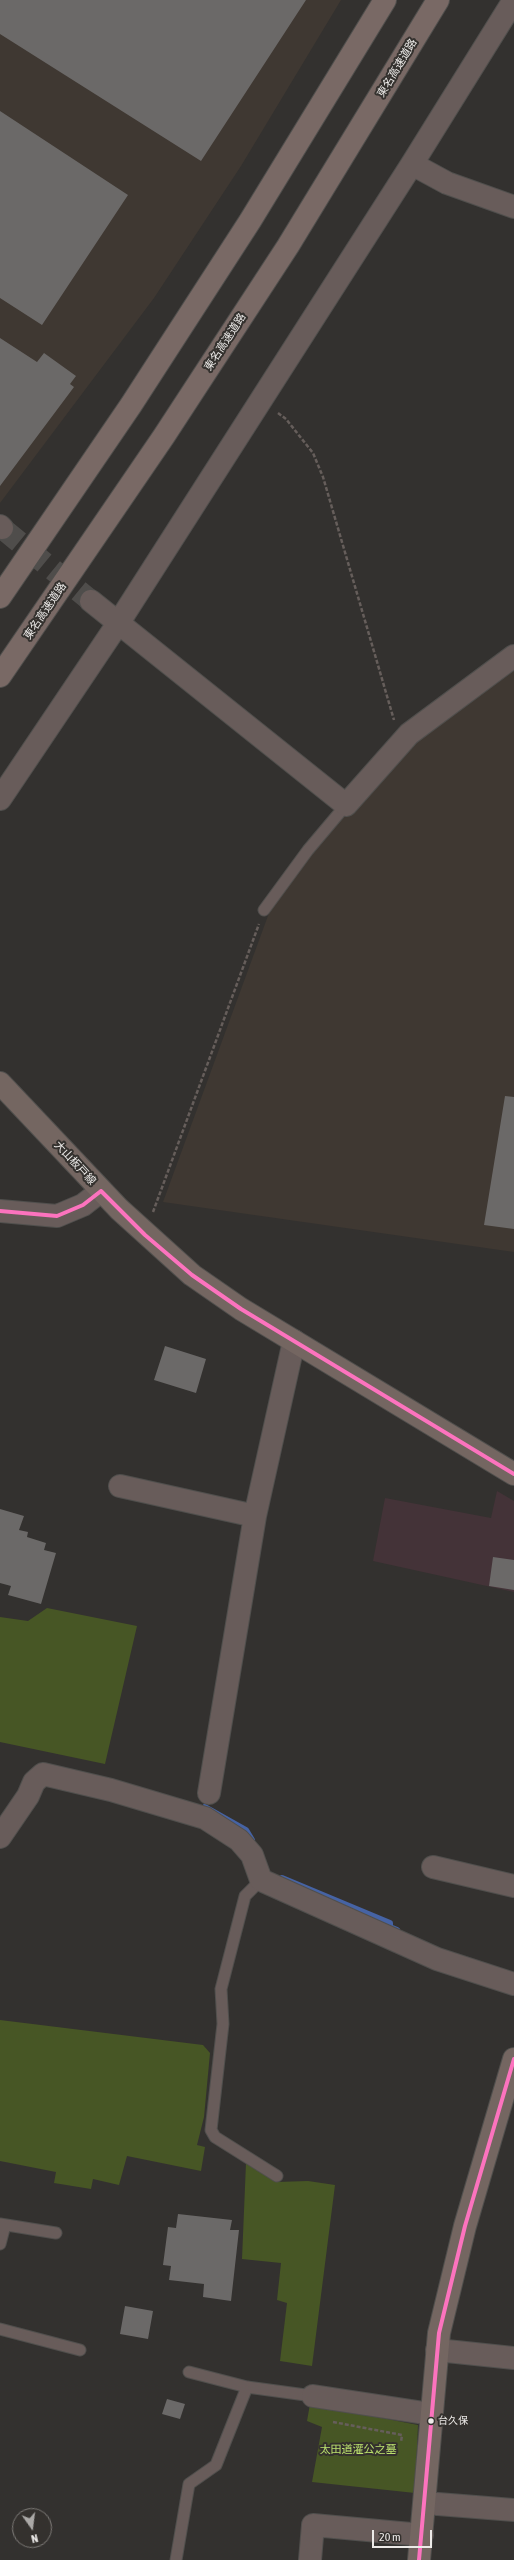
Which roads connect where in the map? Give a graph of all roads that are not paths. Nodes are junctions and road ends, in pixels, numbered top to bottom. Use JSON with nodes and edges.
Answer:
{"nodes":[{"id":1,"x":385,"y":0,"type":"edge"},
{"id":2,"x":438,"y":0,"type":"edge"},
{"id":3,"x":514,"y":0,"type":"edge"},
{"id":4,"x":412,"y":164,"type":"junction"},
{"id":5,"x":514,"y":207,"type":"edge"},
{"id":6,"x":0,"y":597,"type":"edge"},
{"id":7,"x":92,"y":601,"type":"tunnel mouth"},
{"id":8,"x":119,"y":622,"type":"junction"},
{"id":9,"x":514,"y":656,"type":"edge"},
{"id":10,"x":0,"y":676,"type":"edge"},
{"id":11,"x":0,"y":799,"type":"edge"},
{"id":12,"x":346,"y":805,"type":"junction"},
{"id":13,"x":264,"y":910,"type":"road end"},
{"id":14,"x":0,"y":1083,"type":"edge"},
{"id":15,"x":102,"y":1191,"type":"junction"},
{"id":16,"x":0,"y":1211,"type":"edge"},
{"id":17,"x":294,"y":1341,"type":"junction"},
{"id":18,"x":514,"y":1474,"type":"edge"},
{"id":19,"x":120,"y":1486,"type":"dead end"},
{"id":20,"x":255,"y":1516,"type":"junction"},
{"id":21,"x":207,"y":1808,"type":"junction"},
{"id":22,"x":0,"y":1838,"type":"edge"},
{"id":23,"x":433,"y":1867,"type":"dead end"},
{"id":24,"x":261,"y":1880,"type":"junction"},
{"id":25,"x":514,"y":1886,"type":"edge"},
{"id":26,"x":514,"y":1984,"type":"edge"},
{"id":27,"x":514,"y":2059,"type":"edge"},
{"id":28,"x":278,"y":2176,"type":"dead end"},
{"id":29,"x":2,"y":2225,"type":"edge"},
{"id":30,"x":56,"y":2232,"type":"dead end"},
{"id":31,"x":0,"y":2244,"type":"edge"},
{"id":32,"x":0,"y":2329,"type":"edge"},
{"id":33,"x":80,"y":2350,"type":"dead end"},
{"id":34,"x":437,"y":2350,"type":"junction"},
{"id":35,"x":514,"y":2358,"type":"edge"},
{"id":36,"x":189,"y":2372,"type":"dead end"},
{"id":37,"x":248,"y":2387,"type":"junction"},
{"id":38,"x":314,"y":2396,"type":"joint"},
{"id":39,"x":431,"y":2414,"type":"junction"},
{"id":40,"x":425,"y":2503,"type":"junction"},
{"id":41,"x":514,"y":2510,"type":"edge"},
{"id":42,"x":422,"y":2535,"type":"junction"},
{"id":43,"x":176,"y":2560,"type":"edge"},
{"id":44,"x":310,"y":2560,"type":"edge"},
{"id":45,"x":419,"y":2560,"type":"edge"}],
"edges":[{"from":1,"to":6,"type":"highway"},
{"from":2,"to":10,"type":"highway","name":"東名高速道路"},
{"from":3,"to":4,"type":"street"},
{"from":4,"to":5,"type":"street"},
{"from":4,"to":8,"type":"street"},
{"from":7,"to":8,"type":"street"},
{"from":8,"to":11,"type":"street"},
{"from":8,"to":12,"type":"street"},
{"from":9,"to":12,"type":"street"},
{"from":12,"to":13,"type":"lane"},
{"from":14,"to":15,"type":"main road","name":"大山板戸線"},
{"from":15,"to":16,"type":"street"},
{"from":15,"to":17,"type":"main road","name":"大山板戸線"},
{"from":17,"to":18,"type":"main road","name":"大山板戸線"},
{"from":17,"to":20,"type":"street"},
{"from":19,"to":20,"type":"street"},
{"from":20,"to":21,"type":"street"},
{"from":21,"to":22,"type":"street"},
{"from":21,"to":24,"type":"street"},
{"from":23,"to":25,"type":"street"},
{"from":24,"to":26,"type":"street"},
{"from":24,"to":28,"type":"lane"},
{"from":27,"to":34,"type":"main road"},
{"from":29,"to":30,"type":"lane"},
{"from":29,"to":31,"type":"lane"},
{"from":32,"to":33,"type":"lane"},
{"from":34,"to":35,"type":"street"},
{"from":34,"to":39,"type":"main road"},
{"from":36,"to":37,"type":"lane"},
{"from":37,"to":38,"type":"lane"},
{"from":37,"to":43,"type":"lane"},
{"from":38,"to":39,"type":"street"},
{"from":39,"to":40,"type":"main road"},
{"from":40,"to":41,"type":"street"},
{"from":40,"to":42,"type":"main road"},
{"from":42,"to":44,"type":"street"},
{"from":42,"to":45,"type":"main road"}]}
